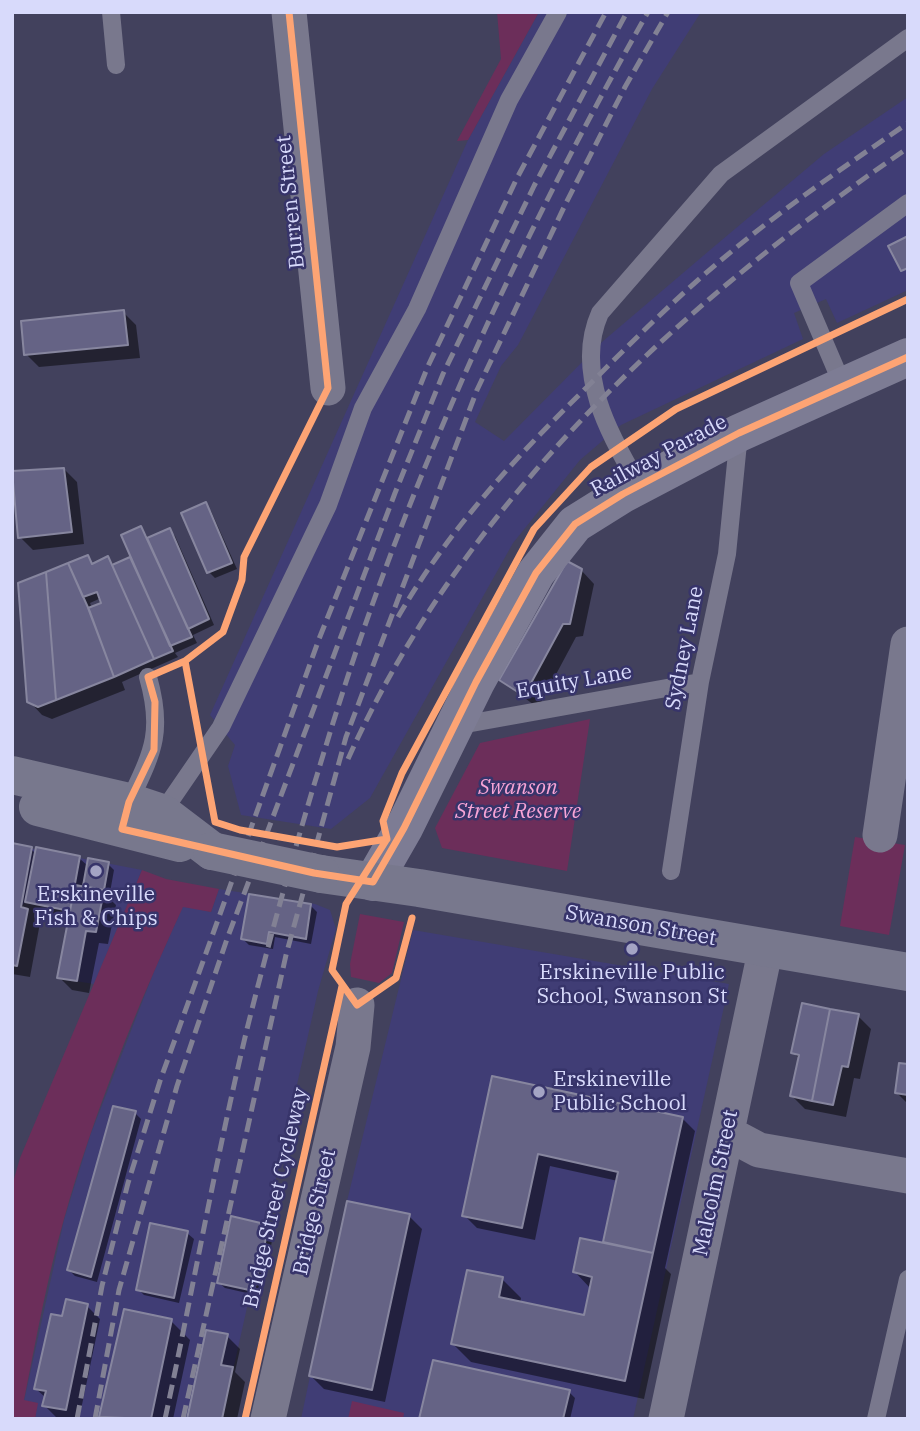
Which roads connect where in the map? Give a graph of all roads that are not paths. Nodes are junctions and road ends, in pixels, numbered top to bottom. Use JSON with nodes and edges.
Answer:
{"nodes":[{"id":1,"x":111,"y":12,"type":"edge"},
{"id":2,"x":289,"y":12,"type":"edge"},
{"id":3,"x":558,"y":12,"type":"edge"},
{"id":4,"x":908,"y":38,"type":"edge"},
{"id":5,"x":116,"y":65,"type":"dead end"},
{"id":6,"x":908,"y":203,"type":"edge"},
{"id":7,"x":908,"y":356,"type":"edge"},
{"id":8,"x":843,"y":386,"type":"junction"},
{"id":9,"x":328,"y":388,"type":"dead end"},
{"id":10,"x":739,"y":433,"type":"junction"},
{"id":11,"x":639,"y":485,"type":"junction"},
{"id":12,"x":908,"y":644,"type":"edge"},
{"id":13,"x":148,"y":677,"type":"dead end"},
{"id":14,"x":700,"y":682,"type":"junction"},
{"id":15,"x":455,"y":726,"type":"junction"},
{"id":16,"x":12,"y":775,"type":"edge"},
{"id":17,"x":12,"y":800,"type":"edge"},
{"id":18,"x":145,"y":807,"type":"junction"},
{"id":19,"x":880,"y":835,"type":"dead end"},
{"id":20,"x":212,"y":851,"type":"junction"},
{"id":21,"x":671,"y":871,"type":"dead end"},
{"id":22,"x":373,"y":882,"type":"junction"},
{"id":23,"x":766,"y":947,"type":"junction"},
{"id":24,"x":908,"y":972,"type":"edge"},
{"id":25,"x":358,"y":1005,"type":"dead end"},
{"id":26,"x":727,"y":1133,"type":"junction"},
{"id":27,"x":908,"y":1176,"type":"edge"},
{"id":28,"x":908,"y":1279,"type":"edge"},
{"id":29,"x":268,"y":1419,"type":"edge"},
{"id":30,"x":666,"y":1419,"type":"edge"},
{"id":31,"x":876,"y":1419,"type":"edge"}],
"edges":[{"from":1,"to":5,"type":"lane"},
{"from":2,"to":9,"type":"street","name":"Burren Street"},
{"from":3,"to":18,"type":"lane"},
{"from":4,"to":11,"type":"lane"},
{"from":6,"to":8,"type":"lane"},
{"from":7,"to":8,"type":"street","name":"Railway Parade"},
{"from":8,"to":10,"type":"street","name":"Railway Parade"},
{"from":10,"to":11,"type":"street","name":"Railway Parade"},
{"from":10,"to":14,"type":"lane","name":"Sydney Lane"},
{"from":11,"to":15,"type":"street","name":"Railway Parade"},
{"from":12,"to":19,"type":"street"},
{"from":13,"to":18,"type":"lane"},
{"from":14,"to":15,"type":"lane","name":"Equity Lane"},
{"from":14,"to":21,"type":"lane","name":"Sydney Lane"},
{"from":15,"to":22,"type":"street","name":"Railway Parade"},
{"from":16,"to":18,"type":"main road"},
{"from":17,"to":20,"type":"main road","name":"Swanson Street"},
{"from":18,"to":20,"type":"main road"},
{"from":20,"to":22,"type":"main road","name":"Swanson Street","bridge":true},
{"from":22,"to":23,"type":"main road","name":"Swanson Street"},
{"from":23,"to":24,"type":"main road","name":"Swanson Street"},
{"from":23,"to":26,"type":"street","name":"Malcolm Street"},
{"from":25,"to":29,"type":"street","name":"Bridge Street"},
{"from":26,"to":27,"type":"street"},
{"from":26,"to":30,"type":"street","name":"Malcolm Street"},
{"from":28,"to":31,"type":"lane"}]}
